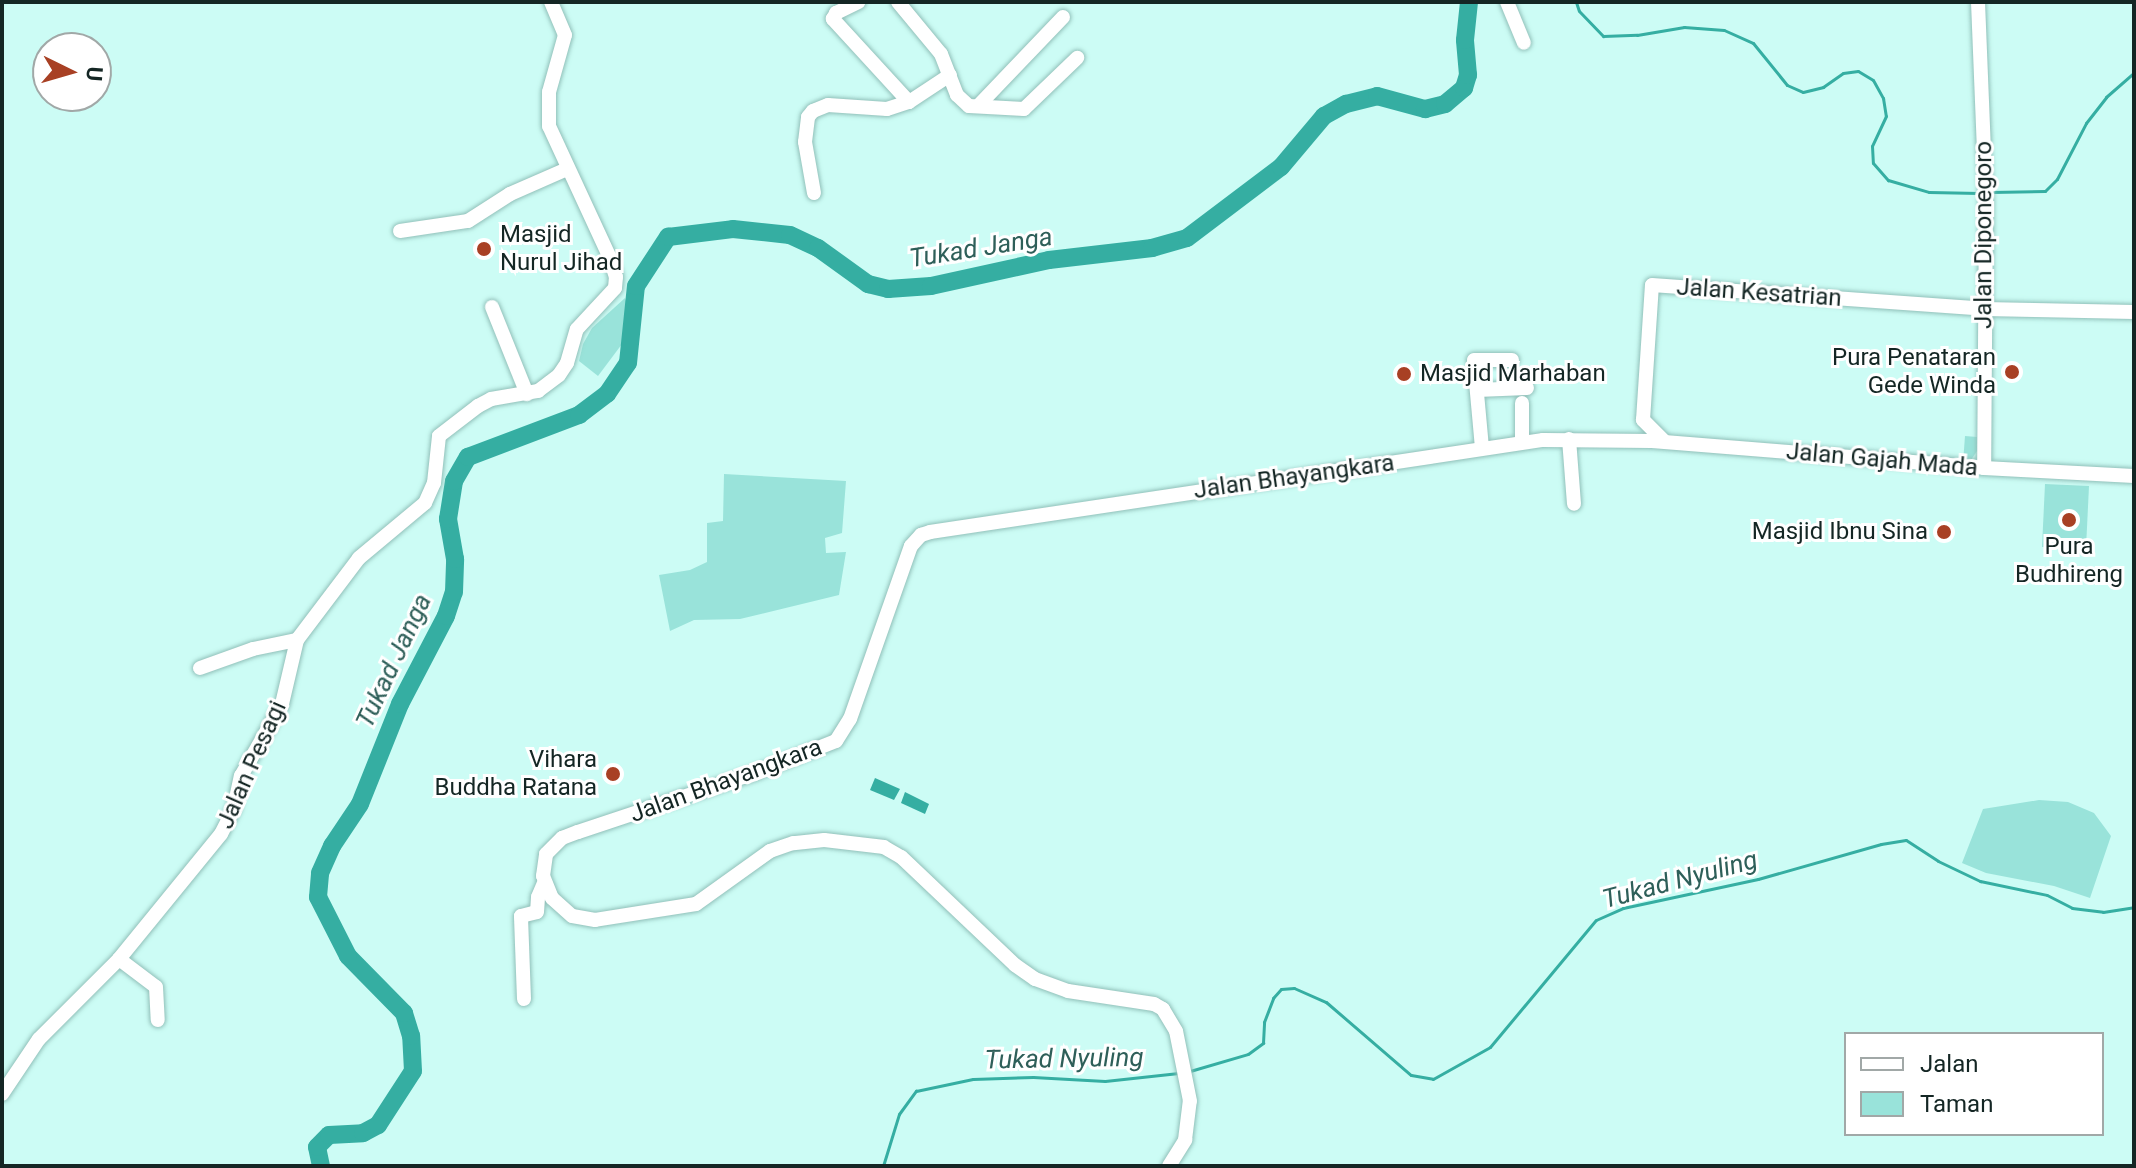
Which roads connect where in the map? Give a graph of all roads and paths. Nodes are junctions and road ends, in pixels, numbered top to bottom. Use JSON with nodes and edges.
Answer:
{"nodes":[{"id":1,"x":551,"y":2,"type":"edge"},
{"id":2,"x":859,"y":2,"type":"edge"},
{"id":3,"x":898,"y":2,"type":"edge"},
{"id":4,"x":1507,"y":2,"type":"edge"},
{"id":5,"x":1978,"y":2,"type":"edge"},
{"id":6,"x":1063,"y":17,"type":"dead end"},
{"id":7,"x":1524,"y":43,"type":"dead end"},
{"id":8,"x":1077,"y":58,"type":"dead end"},
{"id":9,"x":950,"y":75,"type":"junction"},
{"id":10,"x":909,"y":102,"type":"junction"},
{"id":11,"x":978,"y":106,"type":"junction"},
{"id":12,"x":567,"y":169,"type":"junction"},
{"id":13,"x":814,"y":193,"type":"dead end"},
{"id":14,"x":400,"y":231,"type":"dead end"},
{"id":15,"x":492,"y":307,"type":"dead end"},
{"id":16,"x":1984,"y":309,"type":"junction"},
{"id":17,"x":2134,"y":312,"type":"edge"},
{"id":18,"x":1512,"y":360,"type":"dead end"},
{"id":19,"x":1527,"y":388,"type":"dead end"},
{"id":20,"x":1477,"y":390,"type":"junction"},
{"id":21,"x":527,"y":394,"type":"junction"},
{"id":22,"x":1522,"y":403,"type":"dead end"},
{"id":23,"x":1643,"y":420,"type":"junction"},
{"id":24,"x":1569,"y":439,"type":"junction"},
{"id":25,"x":1631,"y":440,"type":"junction"},
{"id":26,"x":1522,"y":441,"type":"junction"},
{"id":27,"x":1664,"y":442,"type":"junction"},
{"id":28,"x":1482,"y":448,"type":"junction"},
{"id":29,"x":1984,"y":468,"type":"junction"},
{"id":30,"x":2134,"y":476,"type":"edge"},
{"id":31,"x":1574,"y":504,"type":"dead end"},
{"id":32,"x":297,"y":640,"type":"junction"},
{"id":33,"x":200,"y":668,"type":"dead end"},
{"id":34,"x":544,"y":883,"type":"junction"},
{"id":35,"x":119,"y":959,"type":"junction"},
{"id":36,"x":524,"y":999,"type":"dead end"},
{"id":37,"x":158,"y":1020,"type":"dead end"},
{"id":38,"x":2,"y":1094,"type":"edge"},
{"id":39,"x":1169,"y":1166,"type":"edge"}],
"edges":[{"from":1,"to":12,"type":"street","name":"Jalan Pesagi"},
{"from":2,"to":10,"type":"street"},
{"from":3,"to":9,"type":"street"},
{"from":4,"to":7,"type":"street"},
{"from":5,"to":16,"type":"street","name":"Jalan Diponegoro"},
{"from":6,"to":11,"type":"street"},
{"from":8,"to":11,"type":"street"},
{"from":9,"to":10,"type":"street"},
{"from":9,"to":11,"type":"street"},
{"from":10,"to":13,"type":"street"},
{"from":12,"to":14,"type":"street"},
{"from":12,"to":21,"type":"street","name":"Jalan Pesagi"},
{"from":15,"to":21,"type":"street"},
{"from":16,"to":17,"type":"street"},
{"from":16,"to":23,"type":"street","name":"Jalan Kesatrian"},
{"from":16,"to":29,"type":"street","name":"Jalan Diponegoro"},
{"from":18,"to":20,"type":"street"},
{"from":19,"to":20,"type":"street"},
{"from":20,"to":28,"type":"street"},
{"from":21,"to":32,"type":"street","name":"Jalan Pesagi"},
{"from":22,"to":26,"type":"street"},
{"from":23,"to":25,"type":"street"},
{"from":23,"to":27,"type":"street"},
{"from":24,"to":25,"type":"street","name":"Jalan Bhayangkara"},
{"from":24,"to":26,"type":"street","name":"Jalan Bhayangkara"},
{"from":24,"to":31,"type":"street"},
{"from":25,"to":27,"type":"street","name":"Jalan Gajah Mada"},
{"from":26,"to":28,"type":"street","name":"Jalan Bhayangkara"},
{"from":27,"to":29,"type":"street","name":"Jalan Gajah Mada"},
{"from":28,"to":34,"type":"street","name":"Jalan Bhayangkara"},
{"from":29,"to":30,"type":"street","name":"Jalan Gajah Mada"},
{"from":32,"to":33,"type":"street"},
{"from":32,"to":35,"type":"street","name":"Jalan Pesagi"},
{"from":34,"to":36,"type":"street"},
{"from":34,"to":39,"type":"street"},
{"from":35,"to":37,"type":"street"},
{"from":35,"to":38,"type":"street","name":"Jalan Pesagi"}]}
